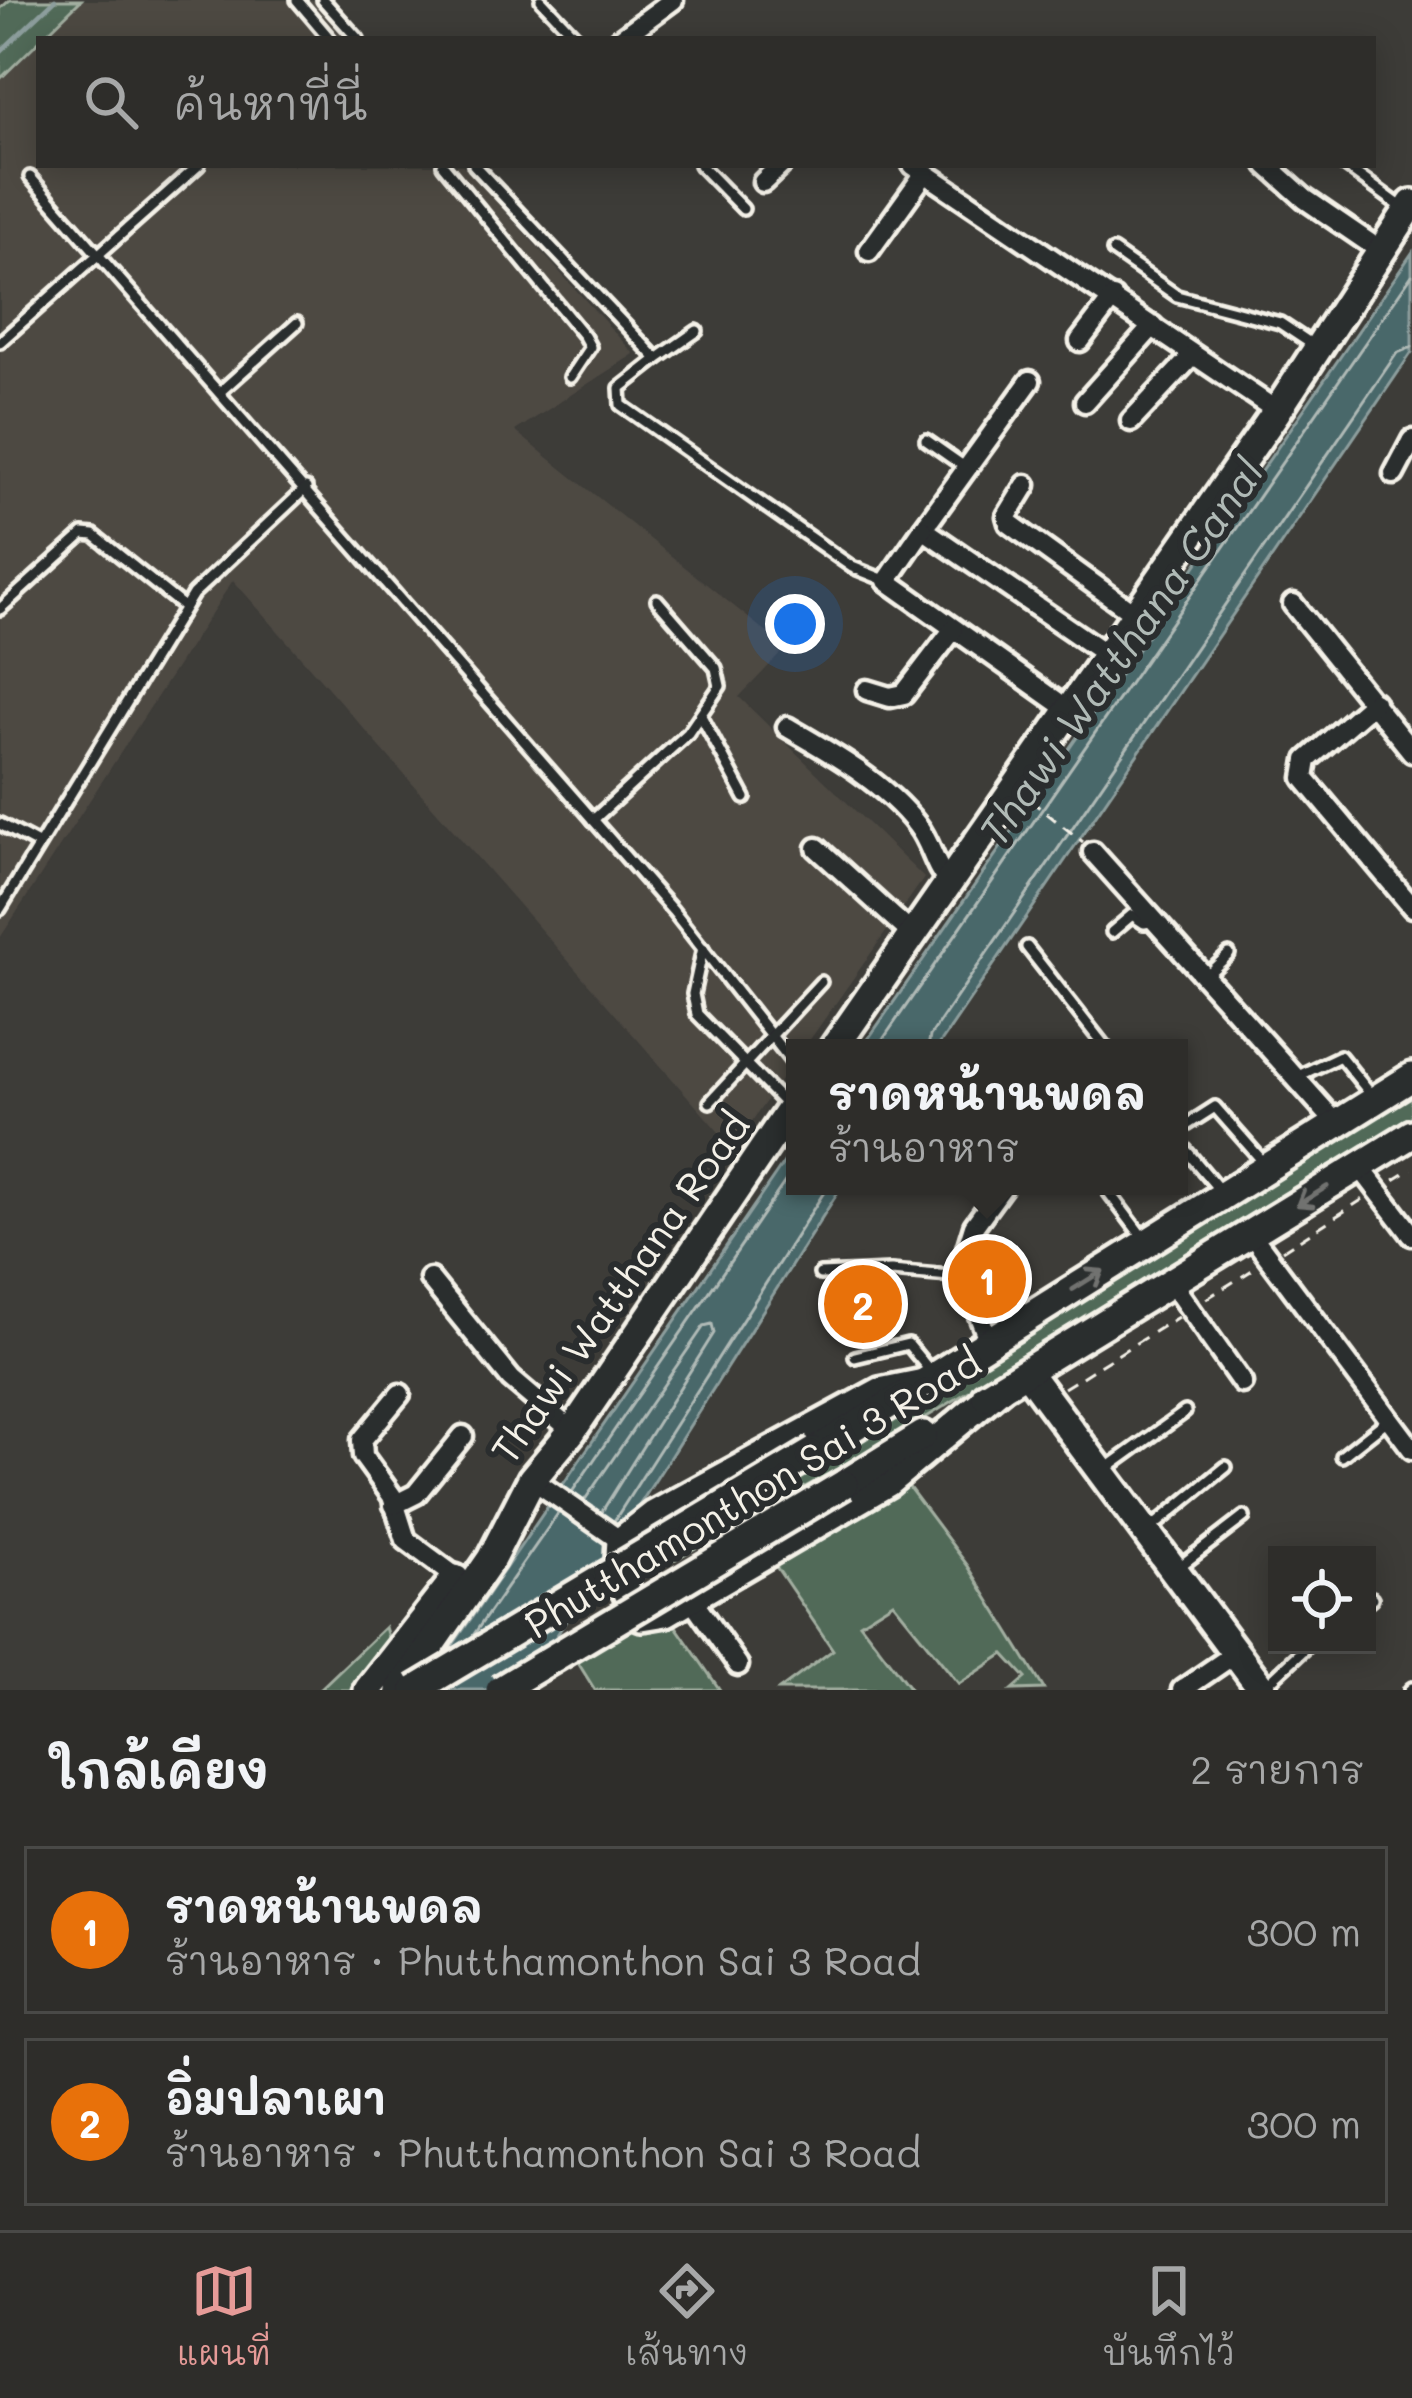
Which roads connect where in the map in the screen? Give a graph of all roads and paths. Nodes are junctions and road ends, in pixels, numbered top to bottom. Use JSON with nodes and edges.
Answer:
{"nodes":[{"id":1,"x":297,"y":0,"type":"edge"},
{"id":2,"x":340,"y":0,"type":"edge"},
{"id":3,"x":541,"y":0,"type":"edge"},
{"id":4,"x":674,"y":0,"type":"edge"},
{"id":5,"x":327,"y":4,"type":"edge"},
{"id":6,"x":327,"y":36,"type":"edge"},
{"id":7,"x":355,"y":36,"type":"edge"},
{"id":8,"x":575,"y":36,"type":"edge"},
{"id":9,"x":624,"y":36,"type":"edge"},
{"id":10,"x":195,"y":168,"type":"edge"},
{"id":11,"x":444,"y":168,"type":"edge"},
{"id":12,"x":478,"y":168,"type":"edge"},
{"id":13,"x":703,"y":168,"type":"edge"},
{"id":14,"x":778,"y":168,"type":"edge"},
{"id":15,"x":1270,"y":168,"type":"edge"},
{"id":16,"x":1349,"y":168,"type":"edge"},
{"id":17,"x":919,"y":169,"type":"edge"},
{"id":18,"x":30,"y":177,"type":"dead end"},
{"id":19,"x":763,"y":182,"type":"dead end"},
{"id":20,"x":743,"y":208,"type":"dead end"},
{"id":21,"x":1410,"y":208,"type":"edge"},
{"id":22,"x":99,"y":250,"type":"junction"},
{"id":23,"x":869,"y":251,"type":"dead end"},
{"id":24,"x":1113,"y":251,"type":"dead end"},
{"id":25,"x":1382,"y":251,"type":"junction"},
{"id":26,"x":1113,"y":298,"type":"junction"},
{"id":27,"x":297,"y":323,"type":"dead end"},
{"id":28,"x":1153,"y":326,"type":"junction"},
{"id":29,"x":697,"y":331,"type":"dead end"},
{"id":30,"x":1080,"y":340,"type":"dead end"},
{"id":31,"x":0,"y":342,"type":"edge"},
{"id":32,"x":1318,"y":348,"type":"junction"},
{"id":33,"x":1193,"y":355,"type":"junction"},
{"id":34,"x":657,"y":359,"type":"junction"},
{"id":35,"x":570,"y":377,"type":"dead end"},
{"id":36,"x":1030,"y":381,"type":"dead end"},
{"id":37,"x":221,"y":391,"type":"junction"},
{"id":38,"x":1085,"y":402,"type":"dead end"},
{"id":39,"x":1277,"y":411,"type":"junction"},
{"id":40,"x":1131,"y":421,"type":"dead end"},
{"id":41,"x":926,"y":440,"type":"dead end"},
{"id":42,"x":1412,"y":440,"type":"edge"},
{"id":43,"x":967,"y":469,"type":"junction"},
{"id":44,"x":1394,"y":473,"type":"dead end"},
{"id":45,"x":1026,"y":485,"type":"dead end"},
{"id":46,"x":306,"y":488,"type":"junction"},
{"id":47,"x":923,"y":529,"type":"junction"},
{"id":48,"x":886,"y":581,"type":"junction"},
{"id":49,"x":658,"y":600,"type":"dead end"},
{"id":50,"x":1293,"y":604,"type":"dead end"},
{"id":51,"x":184,"y":607,"type":"junction"},
{"id":52,"x":0,"y":609,"type":"edge"},
{"id":53,"x":1135,"y":614,"type":"junction"},
{"id":54,"x":952,"y":630,"type":"junction"},
{"id":55,"x":1107,"y":656,"type":"junction"},
{"id":56,"x":867,"y":690,"type":"dead end"},
{"id":57,"x":1374,"y":702,"type":"junction"},
{"id":58,"x":1069,"y":710,"type":"junction"},
{"id":59,"x":701,"y":716,"type":"junction"},
{"id":60,"x":787,"y":727,"type":"dead end"},
{"id":61,"x":1412,"y":752,"type":"edge"},
{"id":62,"x":745,"y":798,"type":"dead end"},
{"id":63,"x":1035,"y":804,"type":"dead end"},
{"id":64,"x":593,"y":820,"type":"junction"},
{"id":65,"x":0,"y":824,"type":"edge"},
{"id":66,"x":36,"y":843,"type":"junction"},
{"id":67,"x":817,"y":848,"type":"dead end"},
{"id":68,"x":1090,"y":848,"type":"joint"},
{"id":69,"x":949,"y":883,"type":"junction"},
{"id":70,"x":1412,"y":907,"type":"edge"},
{"id":71,"x":0,"y":910,"type":"edge"},
{"id":72,"x":1156,"y":921,"type":"junction"},
{"id":73,"x":1112,"y":932,"type":"dead end"},
{"id":74,"x":913,"y":935,"type":"junction"},
{"id":75,"x":1027,"y":947,"type":"dead end"},
{"id":76,"x":703,"y":948,"type":"junction"},
{"id":77,"x":1229,"y":954,"type":"dead end"},
{"id":78,"x":1206,"y":976,"type":"junction"},
{"id":79,"x":821,"y":982,"type":"dead end"},
{"id":80,"x":772,"y":1033,"type":"junction"},
{"id":81,"x":840,"y":1039,"type":"edge"},
{"id":82,"x":1099,"y":1039,"type":"edge"},
{"id":83,"x":786,"y":1053,"type":"edge"},
{"id":84,"x":745,"y":1063,"type":"junction"},
{"id":85,"x":1296,"y":1077,"type":"junction"},
{"id":86,"x":1412,"y":1077,"type":"edge"},
{"id":87,"x":1375,"y":1100,"type":"junction"},
{"id":88,"x":786,"y":1101,"type":"edge"},
{"id":89,"x":710,"y":1102,"type":"dead end"},
{"id":90,"x":786,"y":1115,"type":"edge"},
{"id":91,"x":1188,"y":1124,"type":"edge"},
{"id":92,"x":1337,"y":1124,"type":"junction"},
{"id":93,"x":1412,"y":1134,"type":"edge"},
{"id":94,"x":1188,"y":1153,"type":"edge"},
{"id":95,"x":1268,"y":1167,"type":"junction"},
{"id":96,"x":1360,"y":1167,"type":"junction"},
{"id":97,"x":1412,"y":1169,"type":"edge"},
{"id":98,"x":1378,"y":1190,"type":"junction"},
{"id":99,"x":997,"y":1195,"type":"edge"},
{"id":100,"x":1111,"y":1195,"type":"edge"},
{"id":101,"x":1223,"y":1195,"type":"junction"},
{"id":102,"x":1251,"y":1234,"type":"junction"},
{"id":103,"x":1412,"y":1234,"type":"edge"},
{"id":104,"x":1147,"y":1244,"type":"junction"},
{"id":105,"x":1269,"y":1258,"type":"junction"},
{"id":106,"x":820,"y":1274,"type":"dead end"},
{"id":107,"x":962,"y":1277,"type":"junction"},
{"id":108,"x":430,"y":1279,"type":"dead end"},
{"id":109,"x":1171,"y":1282,"type":"junction"},
{"id":110,"x":1190,"y":1309,"type":"junction"},
{"id":111,"x":989,"y":1342,"type":"junction"},
{"id":112,"x":855,"y":1358,"type":"dead end"},
{"id":113,"x":1027,"y":1372,"type":"junction"},
{"id":114,"x":929,"y":1380,"type":"junction"},
{"id":115,"x":1242,"y":1383,"type":"dead end"},
{"id":116,"x":1000,"y":1388,"type":"junction"},
{"id":117,"x":400,"y":1394,"type":"dead end"},
{"id":118,"x":1047,"y":1399,"type":"junction"},
{"id":119,"x":1185,"y":1412,"type":"dead end"},
{"id":120,"x":1389,"y":1418,"type":"junction"},
{"id":121,"x":572,"y":1431,"type":"junction"},
{"id":122,"x":463,"y":1436,"type":"dead end"},
{"id":123,"x":1412,"y":1449,"type":"edge"},
{"id":124,"x":1342,"y":1456,"type":"dead end"},
{"id":125,"x":1226,"y":1467,"type":"dead end"},
{"id":126,"x":1102,"y":1472,"type":"junction"},
{"id":127,"x":532,"y":1479,"type":"junction"},
{"id":128,"x":394,"y":1505,"type":"junction"},
{"id":129,"x":508,"y":1516,"type":"junction"},
{"id":130,"x":1244,"y":1517,"type":"dead end"},
{"id":131,"x":1146,"y":1532,"type":"junction"},
{"id":132,"x":617,"y":1540,"type":"junction"},
{"id":133,"x":1174,"y":1570,"type":"junction"},
{"id":134,"x":456,"y":1577,"type":"junction"},
{"id":135,"x":690,"y":1597,"type":"junction"},
{"id":136,"x":1236,"y":1653,"type":"junction"},
{"id":137,"x":1300,"y":1654,"type":"edge"},
{"id":138,"x":738,"y":1665,"type":"dead end"},
{"id":139,"x":1263,"y":1689,"type":"edge"},
{"id":140,"x":368,"y":1690,"type":"edge"},
{"id":141,"x":400,"y":1690,"type":"edge"},
{"id":142,"x":415,"y":1690,"type":"edge"},
{"id":143,"x":500,"y":1690,"type":"edge"},
{"id":144,"x":1182,"y":1690,"type":"edge"}],
"edges":[{"from":1,"to":6,"type":"lane"},
{"from":2,"to":5,"type":"lane"},
{"from":3,"to":8,"type":"lane"},
{"from":4,"to":9,"type":"street"},
{"from":5,"to":7,"type":"lane"},
{"from":10,"to":22,"type":"lane"},
{"from":11,"to":35,"type":"lane"},
{"from":12,"to":34,"type":"lane"},
{"from":13,"to":20,"type":"lane"},
{"from":14,"to":19,"type":"street"},
{"from":15,"to":25,"type":"street"},
{"from":16,"to":21,"type":"lane"},
{"from":17,"to":23,"type":"street"},
{"from":17,"to":26,"type":"street"},
{"from":18,"to":22,"type":"lane"},
{"from":21,"to":25,"type":"main road"},
{"from":22,"to":31,"type":"lane"},
{"from":22,"to":37,"type":"lane"},
{"from":24,"to":32,"type":"lane"},
{"from":25,"to":32,"type":"main road"},
{"from":26,"to":28,"type":"street"},
{"from":26,"to":30,"type":"street"},
{"from":27,"to":37,"type":"lane"},
{"from":28,"to":33,"type":"street"},
{"from":28,"to":38,"type":"street"},
{"from":29,"to":34,"type":"lane"},
{"from":32,"to":39,"type":"main road"},
{"from":33,"to":39,"type":"street"},
{"from":33,"to":40,"type":"street"},
{"from":34,"to":48,"type":"lane"},
{"from":36,"to":43,"type":"street"},
{"from":37,"to":46,"type":"lane"},
{"from":39,"to":53,"type":"main road"},
{"from":41,"to":43,"type":"lane"},
{"from":42,"to":44,"type":"street"},
{"from":43,"to":47,"type":"street"},
{"from":45,"to":53,"type":"street"},
{"from":46,"to":51,"type":"lane"},
{"from":46,"to":64,"type":"lane"},
{"from":47,"to":48,"type":"street"},
{"from":47,"to":55,"type":"street"},
{"from":48,"to":54,"type":"street"},
{"from":49,"to":59,"type":"lane"},
{"from":50,"to":57,"type":"street"},
{"from":51,"to":52,"type":"lane"},
{"from":51,"to":66,"type":"lane"},
{"from":53,"to":55,"type":"main road"},
{"from":54,"to":56,"type":"street"},
{"from":54,"to":58,"type":"street"},
{"from":55,"to":58,"type":"main road"},
{"from":57,"to":61,"type":"street"},
{"from":57,"to":70,"type":"street"},
{"from":58,"to":69,"type":"main road"},
{"from":59,"to":62,"type":"lane"},
{"from":59,"to":64,"type":"lane"},
{"from":60,"to":69,"type":"street"},
{"from":63,"to":68,"type":"path"},
{"from":64,"to":76,"type":"lane"},
{"from":65,"to":66,"type":"lane"},
{"from":66,"to":71,"type":"lane"},
{"from":67,"to":74,"type":"street"},
{"from":68,"to":72,"type":"street"},
{"from":69,"to":74,"type":"main road"},
{"from":72,"to":73,"type":"lane"},
{"from":72,"to":78,"type":"street"},
{"from":74,"to":81,"type":"main road"},
{"from":75,"to":82,"type":"lane"},
{"from":76,"to":80,"type":"lane"},
{"from":76,"to":84,"type":"lane"},
{"from":77,"to":78,"type":"lane"},
{"from":78,"to":85,"type":"street"},
{"from":79,"to":80,"type":"lane"},
{"from":80,"to":83,"type":"lane"},
{"from":80,"to":84,"type":"lane"},
{"from":84,"to":88,"type":"lane"},
{"from":84,"to":89,"type":"lane"},
{"from":85,"to":87,"type":"lane"},
{"from":85,"to":92,"type":"street"},
{"from":86,"to":87,"type":"main road","name":"Phutthamonthon Sai 3 Road"},
{"from":87,"to":92,"type":"main road","name":"Phutthamonthon Sai 3 Road"},
{"from":90,"to":121,"type":"main road","name":"Thawi Watthana Road"},
{"from":91,"to":95,"type":"lane"},
{"from":92,"to":95,"type":"main road","name":"Phutthamonthon Sai 3 Road"},
{"from":93,"to":96,"type":"main road","name":"Phutthamonthon Sai 3 Road"},
{"from":94,"to":101,"type":"lane"},
{"from":95,"to":101,"type":"main road","name":"Phutthamonthon Sai 3 Road"},
{"from":96,"to":98,"type":"street"},
{"from":96,"to":102,"type":"main road","name":"Phutthamonthon Sai 3 Road","one_way":true},
{"from":97,"to":98,"type":"path"},
{"from":98,"to":103,"type":"street"},
{"from":98,"to":105,"type":"path"},
{"from":99,"to":107,"type":"street"},
{"from":100,"to":104,"type":"lane"},
{"from":101,"to":104,"type":"main road","name":"Phutthamonthon Sai 3 Road"},
{"from":102,"to":105,"type":"street"},
{"from":102,"to":109,"type":"main road","name":"Phutthamonthon Sai 3 Road"},
{"from":111,"to":104,"type":"main road","name":"Phutthamonthon Sai 3 Road","one_way":true},
{"from":105,"to":110,"type":"path"},
{"from":105,"to":120,"type":"street"},
{"from":106,"to":107,"type":"lane"},
{"from":107,"to":111,"type":"street"},
{"from":108,"to":121,"type":"street"},
{"from":109,"to":110,"type":"street"},
{"from":109,"to":113,"type":"main road","name":"Phutthamonthon Sai 3 Road"},
{"from":110,"to":115,"type":"street"},
{"from":110,"to":118,"type":"path"},
{"from":111,"to":114,"type":"main road","name":"Phutthamonthon Sai 3 Road"},
{"from":112,"to":114,"type":"lane"},
{"from":113,"to":116,"type":"main road","name":"Phutthamonthon Sai 3 Road"},
{"from":113,"to":118,"type":"main road"},
{"from":114,"to":132,"type":"main road"},
{"from":114,"to":142,"type":"main road","name":"Phutthamonthon Sai 3 Road","bridge":true},
{"from":116,"to":135,"type":"main road"},
{"from":116,"to":143,"type":"main road","name":"Phutthamonthon Sai 3 Road","bridge":true},
{"from":117,"to":128,"type":"street"},
{"from":118,"to":126,"type":"main road"},
{"from":119,"to":126,"type":"lane"},
{"from":120,"to":123,"type":"street"},
{"from":120,"to":124,"type":"lane"},
{"from":121,"to":127,"type":"main road","name":"Thawi Watthana Road"},
{"from":122,"to":128,"type":"street"},
{"from":125,"to":131,"type":"lane"},
{"from":126,"to":131,"type":"main road"},
{"from":127,"to":129,"type":"main road","name":"Thawi Watthana Road"},
{"from":127,"to":132,"type":"street"},
{"from":128,"to":134,"type":"street"},
{"from":129,"to":134,"type":"main road","name":"Thawi Watthana Road"},
{"from":129,"to":141,"type":"main road","name":"Thawi Watthana Road"},
{"from":130,"to":133,"type":"lane"},
{"from":131,"to":133,"type":"main road"},
{"from":132,"to":135,"type":"main road"},
{"from":133,"to":136,"type":"main road"},
{"from":134,"to":140,"type":"main road","name":"Thawi Watthana Road"},
{"from":135,"to":138,"type":"street"},
{"from":136,"to":139,"type":"main road"},
{"from":136,"to":144,"type":"street"},
{"from":137,"to":139,"type":"lane"}]}
